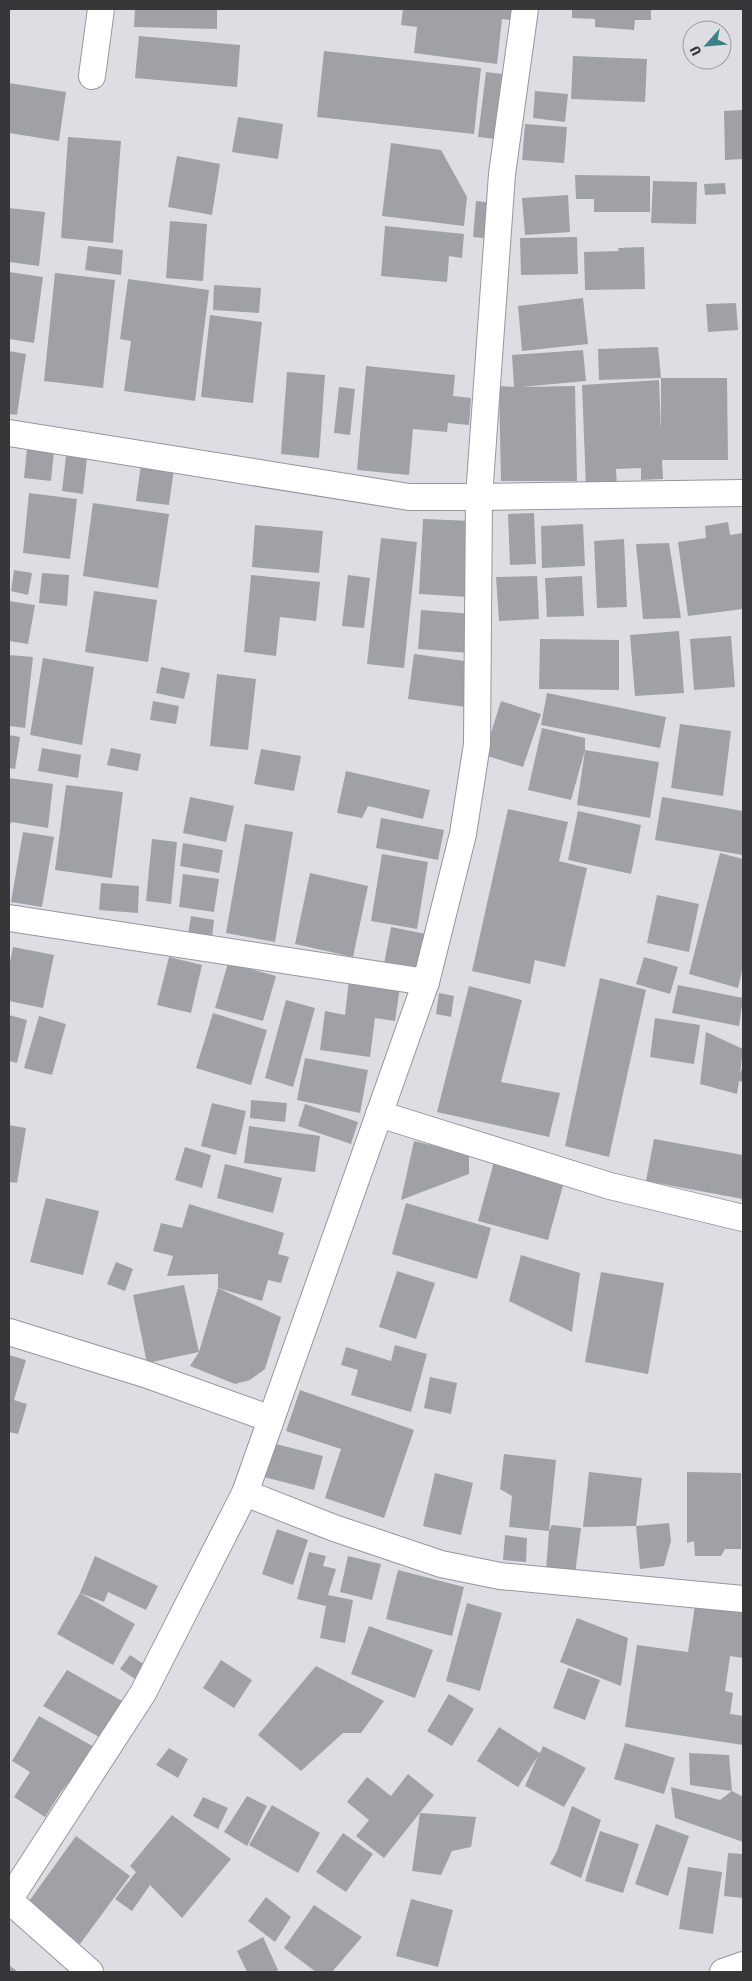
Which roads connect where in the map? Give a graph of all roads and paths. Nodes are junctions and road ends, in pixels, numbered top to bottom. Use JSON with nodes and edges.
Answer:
{"nodes":[{"id":1,"x":101,"y":9,"type":"edge"},
{"id":2,"x":525,"y":9,"type":"edge"},
{"id":3,"x":92,"y":76,"type":"dead end"},
{"id":4,"x":9,"y":433,"type":"edge"},
{"id":5,"x":743,"y":493,"type":"edge"},
{"id":6,"x":479,"y":497,"type":"junction"},
{"id":7,"x":9,"y":918,"type":"edge"},
{"id":8,"x":426,"y":982,"type":"junction"},
{"id":9,"x":379,"y":1114,"type":"junction"},
{"id":10,"x":743,"y":1218,"type":"edge"},
{"id":11,"x":9,"y":1332,"type":"edge"},
{"id":12,"x":272,"y":1419,"type":"junction"},
{"id":13,"x":245,"y":1493,"type":"junction"},
{"id":14,"x":743,"y":1599,"type":"edge"},
{"id":15,"x":9,"y":1900,"type":"edge"},
{"id":16,"x":743,"y":1965,"type":"edge"},
{"id":17,"x":90,"y":1972,"type":"edge"},
{"id":18,"x":723,"y":1972,"type":"edge"}],
"edges":[{"from":1,"to":3,"type":"street"},
{"from":2,"to":6,"type":"street"},
{"from":4,"to":6,"type":"street"},
{"from":5,"to":6,"type":"street"},
{"from":6,"to":8,"type":"street"},
{"from":7,"to":8,"type":"street"},
{"from":8,"to":9,"type":"street"},
{"from":9,"to":10,"type":"street"},
{"from":9,"to":12,"type":"street"},
{"from":11,"to":12,"type":"street"},
{"from":12,"to":13,"type":"street"},
{"from":13,"to":14,"type":"street"},
{"from":13,"to":15,"type":"street"},
{"from":15,"to":17,"type":"street"},
{"from":16,"to":18,"type":"street"}]}
